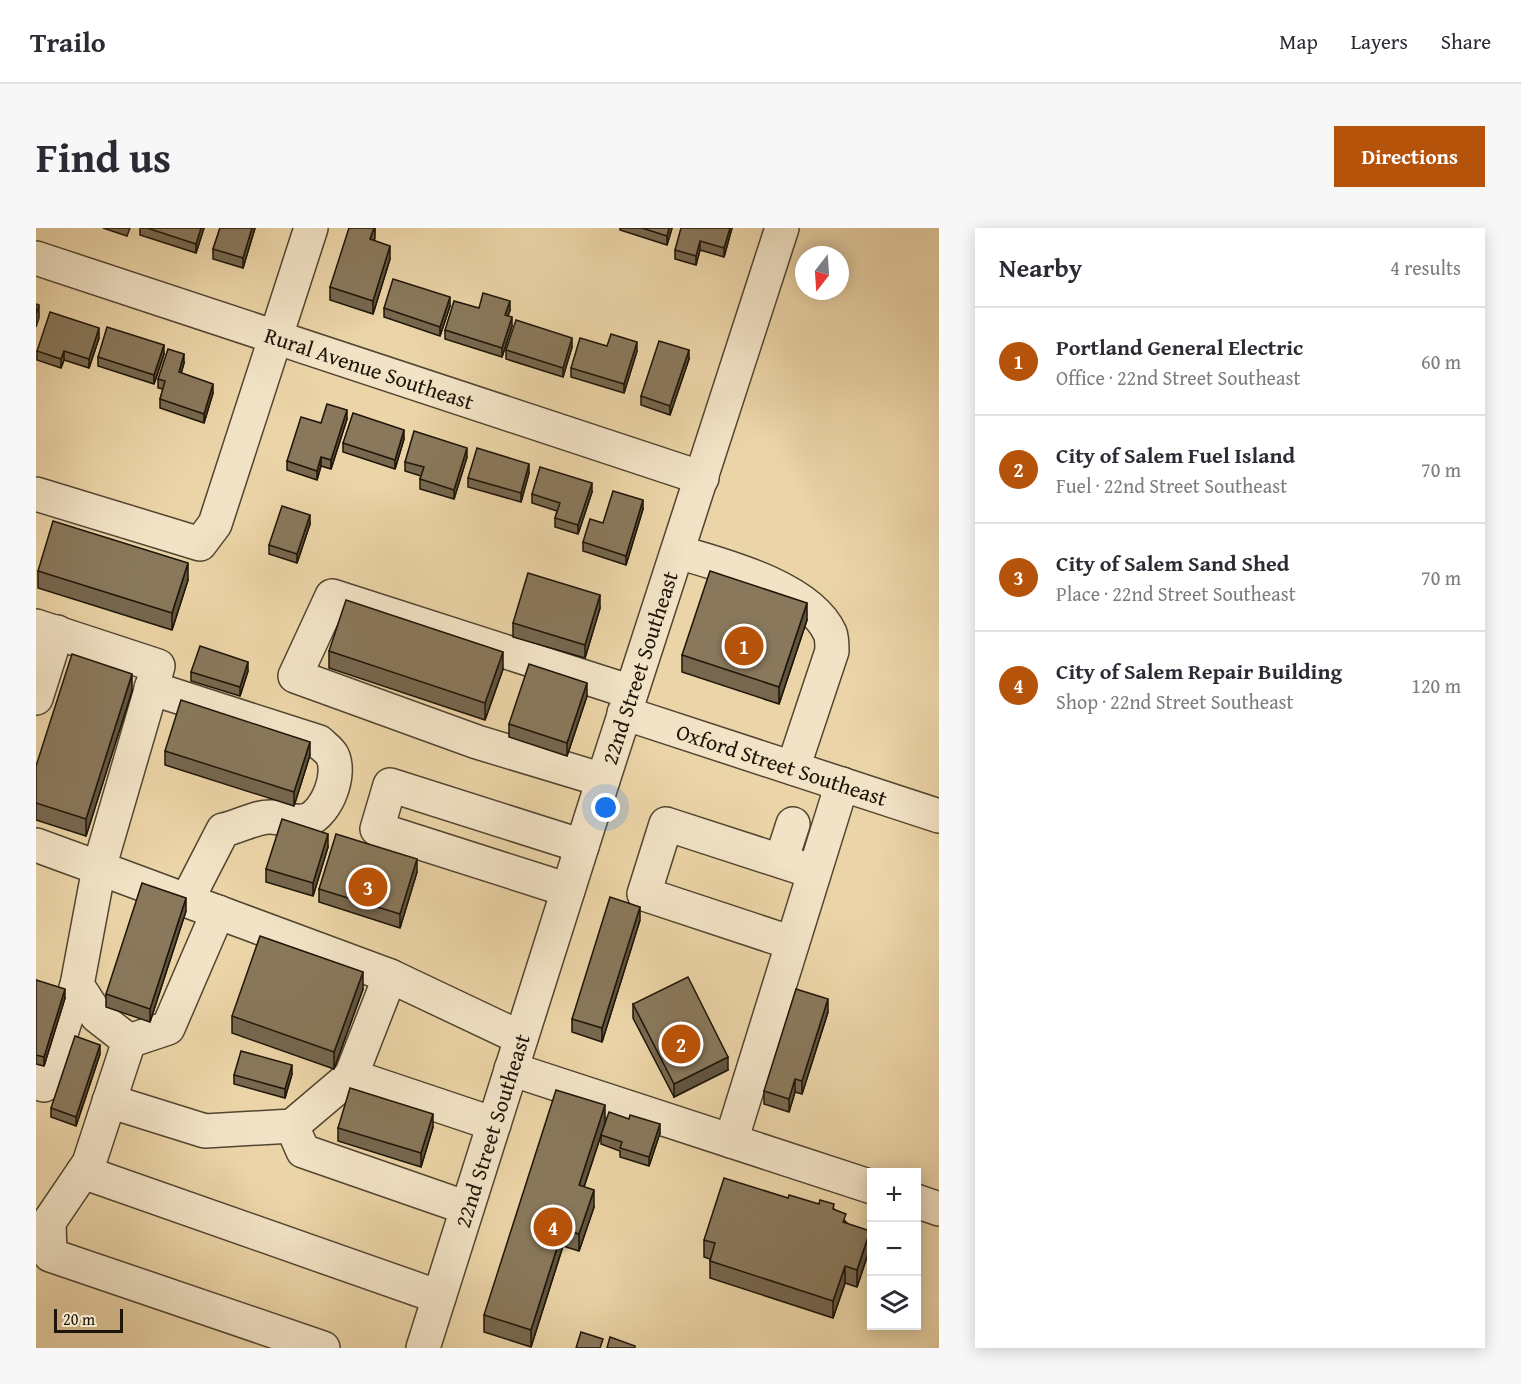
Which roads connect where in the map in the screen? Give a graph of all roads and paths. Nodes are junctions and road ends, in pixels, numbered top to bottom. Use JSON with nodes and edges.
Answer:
{"nodes":[{"id":1,"x":310,"y":228,"type":"edge"},
{"id":2,"x":782,"y":228,"type":"edge"},
{"id":3,"x":36,"y":258,"type":"edge"},
{"id":4,"x":276,"y":338,"type":"junction"},
{"id":5,"x":702,"y":478,"type":"junction"},
{"id":6,"x":36,"y":494,"type":"edge"},
{"id":7,"x":678,"y":552,"type":"junction"},
{"id":8,"x":46,"y":629,"type":"edge"},
{"id":9,"x":151,"y":688,"type":"junction"},
{"id":10,"x":36,"y":698,"type":"edge"},
{"id":11,"x":628,"y":702,"type":"junction"},
{"id":12,"x":793,"y":768,"type":"junction"},
{"id":13,"x":603,"y":780,"type":"junction"},
{"id":14,"x":842,"y":784,"type":"junction"},
{"id":15,"x":939,"y":816,"type":"edge"},
{"id":16,"x":793,"y":824,"type":"dead end"},
{"id":17,"x":36,"y":845,"type":"edge"},
{"id":18,"x":582,"y":846,"type":"junction"},
{"id":19,"x":781,"y":861,"type":"junction"},
{"id":20,"x":99,"y":868,"type":"junction"},
{"id":21,"x":814,"y":872,"type":"junction"},
{"id":22,"x":568,"y":890,"type":"junction"},
{"id":23,"x":187,"y":900,"type":"junction"},
{"id":24,"x":218,"y":912,"type":"junction"},
{"id":25,"x":792,"y":943,"type":"junction"},
{"id":26,"x":390,"y":976,"type":"junction"},
{"id":27,"x":77,"y":985,"type":"junction"},
{"id":28,"x":521,"y":1038,"type":"junction"},
{"id":29,"x":129,"y":1041,"type":"junction"},
{"id":30,"x":511,"y":1069,"type":"junction"},
{"id":31,"x":351,"y":1076,"type":"junction"},
{"id":32,"x":44,"y":1085,"type":"dead end"},
{"id":33,"x":109,"y":1101,"type":"junction"},
{"id":34,"x":494,"y":1124,"type":"junction"},
{"id":35,"x":292,"y":1126,"type":"junction"},
{"id":36,"x":731,"y":1141,"type":"junction"},
{"id":37,"x":83,"y":1172,"type":"junction"},
{"id":38,"x":867,"y":1185,"type":"edge"},
{"id":39,"x":921,"y":1204,"type":"edge"},
{"id":40,"x":467,"y":1208,"type":"junction"},
{"id":41,"x":939,"y":1209,"type":"edge"},
{"id":42,"x":439,"y":1297,"type":"junction"},
{"id":43,"x":323,"y":1348,"type":"edge"},
{"id":44,"x":423,"y":1348,"type":"edge"}],
"edges":[{"from":1,"to":4,"type":"street"},
{"from":2,"to":5,"type":"street","name":"22nd Street Southeast"},
{"from":3,"to":4,"type":"street","name":"Rural Avenue Southeast"},
{"from":4,"to":5,"type":"street","name":"Rural Avenue Southeast"},
{"from":4,"to":6,"type":"street"},
{"from":5,"to":7,"type":"street","name":"22nd Street Southeast"},
{"from":7,"to":11,"type":"street","name":"22nd Street Southeast"},
{"from":7,"to":12,"type":"street"},
{"from":8,"to":9,"type":"street"},
{"from":8,"to":10,"type":"street"},
{"from":9,"to":20,"type":"street"},
{"from":9,"to":23,"type":"street"},
{"from":11,"to":12,"type":"street","name":"Oxford Street Southeast"},
{"from":11,"to":13,"type":"street","name":"22nd Street Southeast"},
{"from":11,"to":13,"type":"street","name":"Oxford Street Southeast"},
{"from":12,"to":14,"type":"street","name":"Oxford Street Southeast"},
{"from":13,"to":18,"type":"street","name":"22nd Street Southeast"},
{"from":14,"to":15,"type":"street","name":"Oxford Street Southeast"},
{"from":14,"to":21,"type":"street"},
{"from":16,"to":19,"type":"street"},
{"from":17,"to":20,"type":"street"},
{"from":18,"to":22,"type":"street","name":"22nd Street Southeast"},
{"from":18,"to":22,"type":"street"},
{"from":19,"to":21,"type":"street"},
{"from":19,"to":25,"type":"street"},
{"from":20,"to":23,"type":"street"},
{"from":20,"to":27,"type":"street"},
{"from":21,"to":25,"type":"street"},
{"from":22,"to":28,"type":"street","name":"22nd Street Southeast"},
{"from":23,"to":24,"type":"street"},
{"from":24,"to":26,"type":"street"},
{"from":24,"to":29,"type":"street"},
{"from":25,"to":36,"type":"street"},
{"from":26,"to":28,"type":"street"},
{"from":26,"to":31,"type":"street"},
{"from":27,"to":29,"type":"street"},
{"from":27,"to":32,"type":"street"},
{"from":28,"to":30,"type":"street","name":"22nd Street Southeast"},
{"from":29,"to":33,"type":"street"},
{"from":30,"to":34,"type":"street","name":"22nd Street Southeast"},
{"from":30,"to":36,"type":"street"},
{"from":31,"to":34,"type":"street"},
{"from":31,"to":35,"type":"street"},
{"from":33,"to":35,"type":"street"},
{"from":33,"to":37,"type":"street"},
{"from":34,"to":40,"type":"street","name":"22nd Street Southeast"},
{"from":35,"to":40,"type":"street"},
{"from":36,"to":38,"type":"street"},
{"from":37,"to":42,"type":"street"},
{"from":37,"to":43,"type":"street"},
{"from":39,"to":41,"type":"street"},
{"from":40,"to":42,"type":"street","name":"22nd Street Southeast"},
{"from":42,"to":44,"type":"street","name":"22nd Street Southeast"}]}
